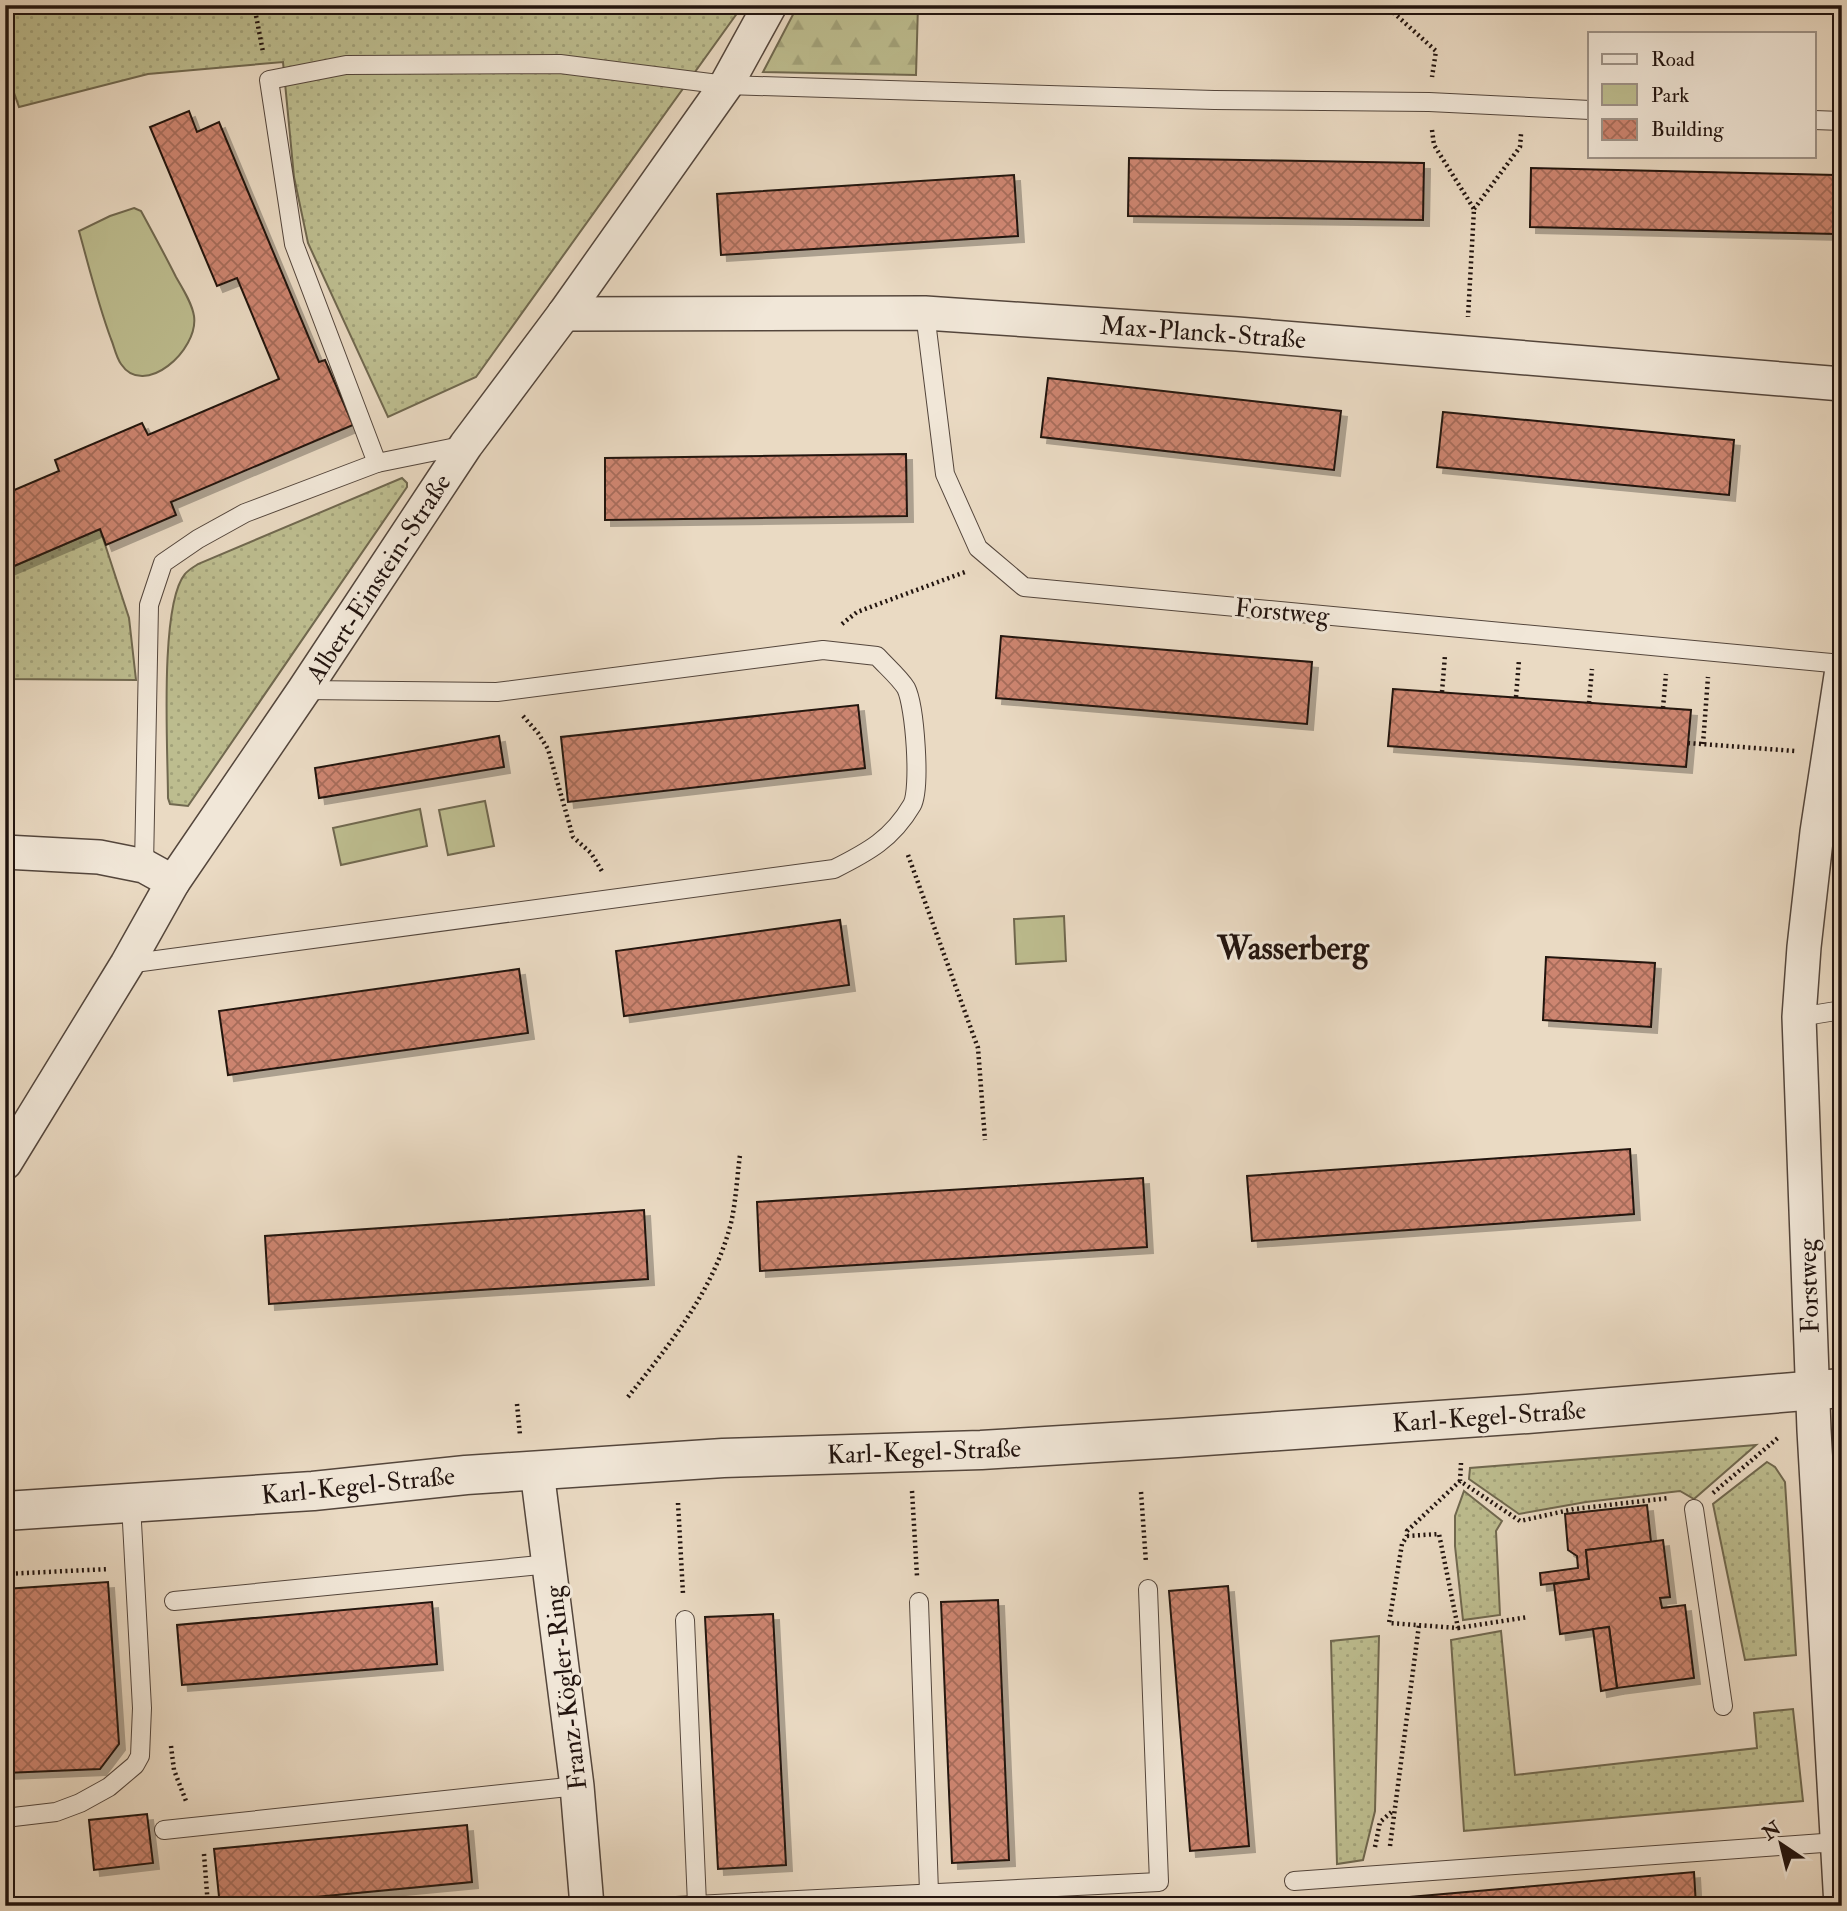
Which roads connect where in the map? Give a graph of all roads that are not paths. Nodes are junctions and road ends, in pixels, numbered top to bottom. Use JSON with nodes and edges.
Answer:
{"nodes":[{"id":1,"x":770,"y":5,"type":"edge"},
{"id":2,"x":726,"y":85,"type":"junction"},
{"id":3,"x":1588,"y":110,"type":"edge"},
{"id":4,"x":1815,"y":120,"type":"edge"},
{"id":5,"x":1842,"y":121,"type":"edge"},
{"id":6,"x":925,"y":313,"type":"junction"},
{"id":7,"x":564,"y":314,"type":"junction"},
{"id":8,"x":1842,"y":384,"type":"edge"},
{"id":9,"x":466,"y":445,"type":"junction"},
{"id":10,"x":377,"y":463,"type":"junction"},
{"id":11,"x":1842,"y":666,"type":"edge"},
{"id":12,"x":304,"y":690,"type":"junction"},
{"id":13,"x":5,"y":852,"type":"edge"},
{"id":14,"x":144,"y":866,"type":"junction"},
{"id":15,"x":173,"y":882,"type":"junction"},
{"id":16,"x":127,"y":964,"type":"junction"},
{"id":17,"x":1842,"y":1010,"type":"edge"},
{"id":18,"x":1798,"y":1017,"type":"junction"},
{"id":19,"x":5,"y":1163,"type":"edge"},
{"id":20,"x":1827,"y":1389,"type":"edge"},
{"id":21,"x":537,"y":1471,"type":"junction"},
{"id":22,"x":131,"y":1504,"type":"junction"},
{"id":23,"x":1694,"y":1508,"type":"road end"},
{"id":24,"x":5,"y":1511,"type":"edge"},
{"id":25,"x":550,"y":1564,"type":"junction"},
{"id":26,"x":1148,"y":1589,"type":"road end"},
{"id":27,"x":174,"y":1601,"type":"dead end"},
{"id":28,"x":919,"y":1602,"type":"road end"},
{"id":29,"x":685,"y":1620,"type":"road end"},
{"id":30,"x":1723,"y":1706,"type":"dead end"},
{"id":31,"x":577,"y":1786,"type":"junction"},
{"id":32,"x":5,"y":1818,"type":"edge"},
{"id":33,"x":164,"y":1830,"type":"dead end"},
{"id":34,"x":1837,"y":1842,"type":"junction"},
{"id":35,"x":1294,"y":1881,"type":"dead end"},
{"id":36,"x":929,"y":1892,"type":"junction"},
{"id":37,"x":697,"y":1904,"type":"edge"},
{"id":38,"x":587,"y":1906,"type":"edge"},
{"id":39,"x":676,"y":1906,"type":"edge"},
{"id":40,"x":1841,"y":1906,"type":"edge"}],
"edges":[{"from":1,"to":2,"type":"street","name":"Albert-Einstein-Straße"},
{"from":2,"to":3,"type":"lane"},
{"from":2,"to":7,"type":"street","name":"Albert-Einstein-Straße"},
{"from":2,"to":10,"type":"lane"},
{"from":4,"to":5,"type":"lane"},
{"from":6,"to":7,"type":"street","name":"Max-Planck-Straße"},
{"from":6,"to":8,"type":"street","name":"Max-Planck-Straße"},
{"from":6,"to":11,"type":"lane","name":"Forstweg"},
{"from":7,"to":9,"type":"street","name":"Albert-Einstein-Straße"},
{"from":9,"to":10,"type":"lane"},
{"from":9,"to":12,"type":"street","name":"Albert-Einstein-Straße"},
{"from":10,"to":14,"type":"lane"},
{"from":11,"to":18,"type":"street","name":"Forstweg"},
{"from":12,"to":15,"type":"street","name":"Albert-Einstein-Straße"},
{"from":12,"to":16,"type":"lane"},
{"from":13,"to":14,"type":"street"},
{"from":14,"to":15,"type":"street"},
{"from":15,"to":16,"type":"street","name":"Albert-Einstein-Straße"},
{"from":16,"to":19,"type":"street","name":"Albert-Einstein-Straße"},
{"from":17,"to":18,"type":"lane"},
{"from":18,"to":20,"type":"street","name":"Forstweg"},
{"from":20,"to":21,"type":"street","name":"Karl-Kegel-Straße"},
{"from":20,"to":34,"type":"street","name":"Forstweg"},
{"from":21,"to":22,"type":"street","name":"Karl-Kegel-Straße"},
{"from":21,"to":25,"type":"street","name":"Franz-Kögler-Ring"},
{"from":22,"to":24,"type":"street","name":"Karl-Kegel-Straße"},
{"from":22,"to":32,"type":"lane"},
{"from":23,"to":30,"type":"lane"},
{"from":25,"to":27,"type":"lane"},
{"from":25,"to":31,"type":"street","name":"Franz-Kögler-Ring"},
{"from":26,"to":36,"type":"lane"},
{"from":28,"to":36,"type":"lane"},
{"from":29,"to":37,"type":"lane"},
{"from":31,"to":33,"type":"lane"},
{"from":31,"to":38,"type":"street","name":"Franz-Kögler-Ring"},
{"from":34,"to":35,"type":"lane"},
{"from":34,"to":40,"type":"street","name":"Forstweg"},
{"from":36,"to":37,"type":"lane"},
{"from":37,"to":39,"type":"lane"}]}
